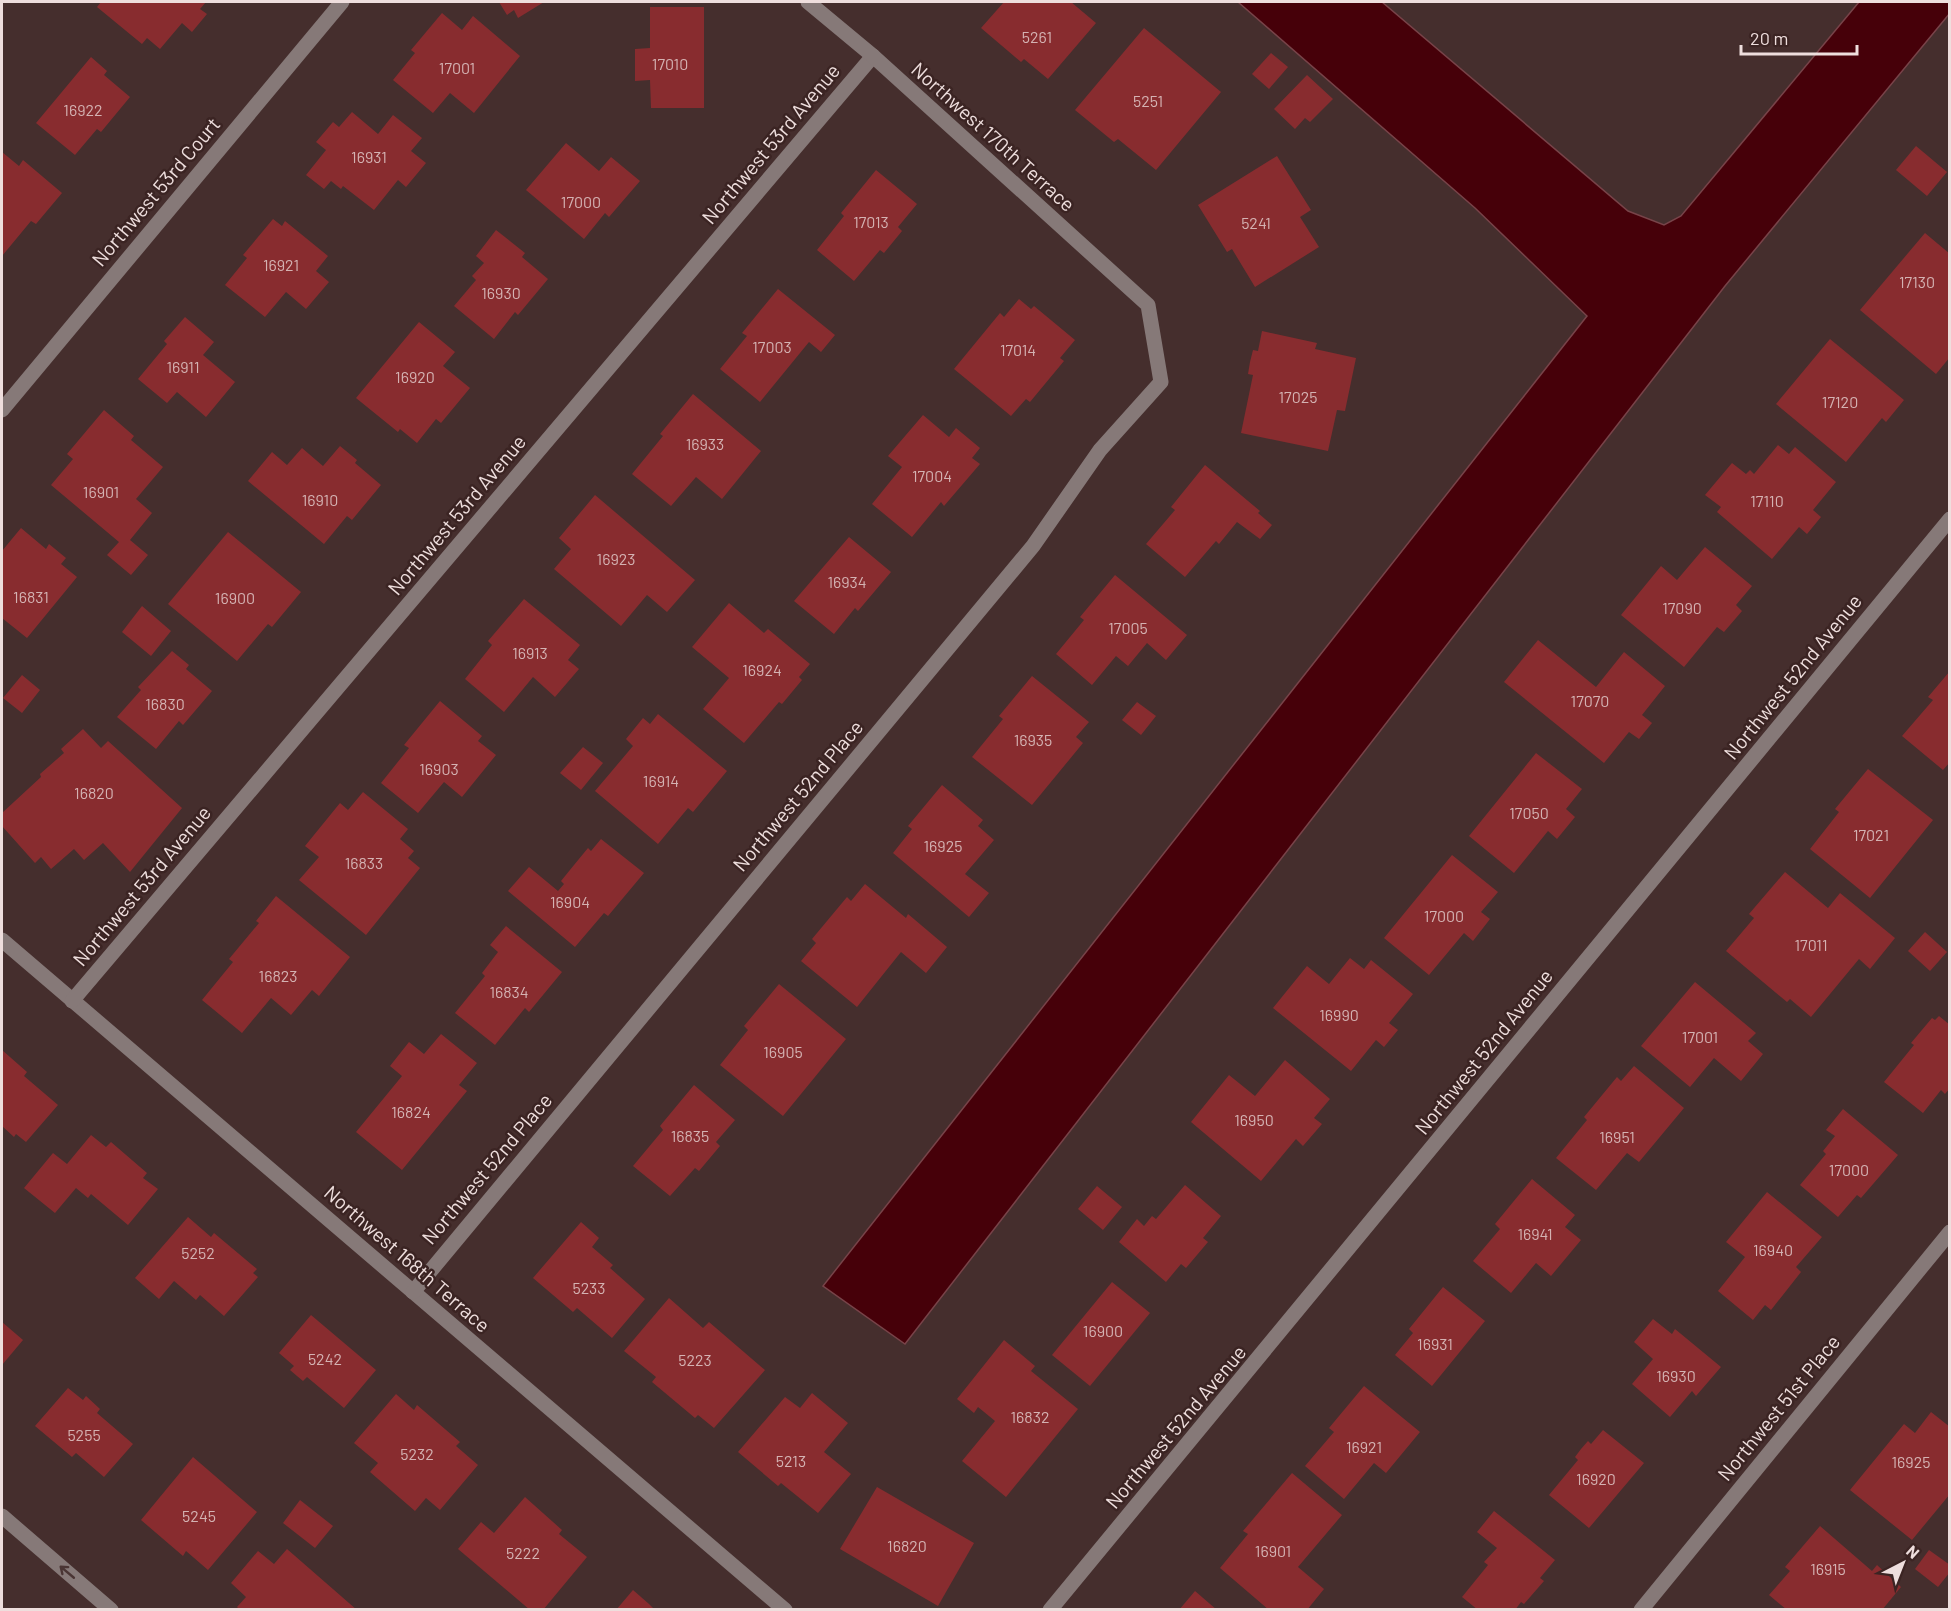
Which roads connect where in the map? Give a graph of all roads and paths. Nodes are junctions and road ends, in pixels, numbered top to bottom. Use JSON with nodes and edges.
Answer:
{"nodes":[{"id":1,"x":342,"y":2,"type":"edge"},
{"id":2,"x":808,"y":2,"type":"edge"},
{"id":3,"x":873,"y":57,"type":"junction"},
{"id":4,"x":1148,"y":306,"type":"joint"},
{"id":5,"x":2,"y":410,"type":"edge"},
{"id":6,"x":1946,"y":530,"type":"edge"},
{"id":7,"x":2,"y":940,"type":"edge"},
{"id":8,"x":72,"y":1001,"type":"junction"},
{"id":9,"x":1950,"y":1232,"type":"edge"},
{"id":10,"x":412,"y":1292,"type":"junction"},
{"id":11,"x":2,"y":1516,"type":"edge"},
{"id":12,"x":111,"y":1610,"type":"edge"},
{"id":13,"x":785,"y":1610,"type":"edge"},
{"id":14,"x":1050,"y":1610,"type":"edge"},
{"id":15,"x":1641,"y":1610,"type":"edge"}],
"edges":[{"from":1,"to":5,"type":"street","name":"Northwest 53rd Court"},
{"from":2,"to":3,"type":"street","name":"Northwest 170th Terrace"},
{"from":3,"to":4,"type":"street","name":"Northwest 170th Terrace"},
{"from":3,"to":8,"type":"street","name":"Northwest 53rd Avenue"},
{"from":4,"to":10,"type":"street","name":"Northwest 52nd Place"},
{"from":6,"to":14,"type":"street","name":"Northwest 52nd Avenue"},
{"from":7,"to":8,"type":"street","name":"Northwest 168th Terrace"},
{"from":8,"to":10,"type":"street","name":"Northwest 168th Terrace"},
{"from":9,"to":15,"type":"street","name":"Northwest 51st Place"},
{"from":10,"to":13,"type":"street","name":"Northwest 168th Terrace"},
{"from":12,"to":11,"type":"street","one_way":true}]}
